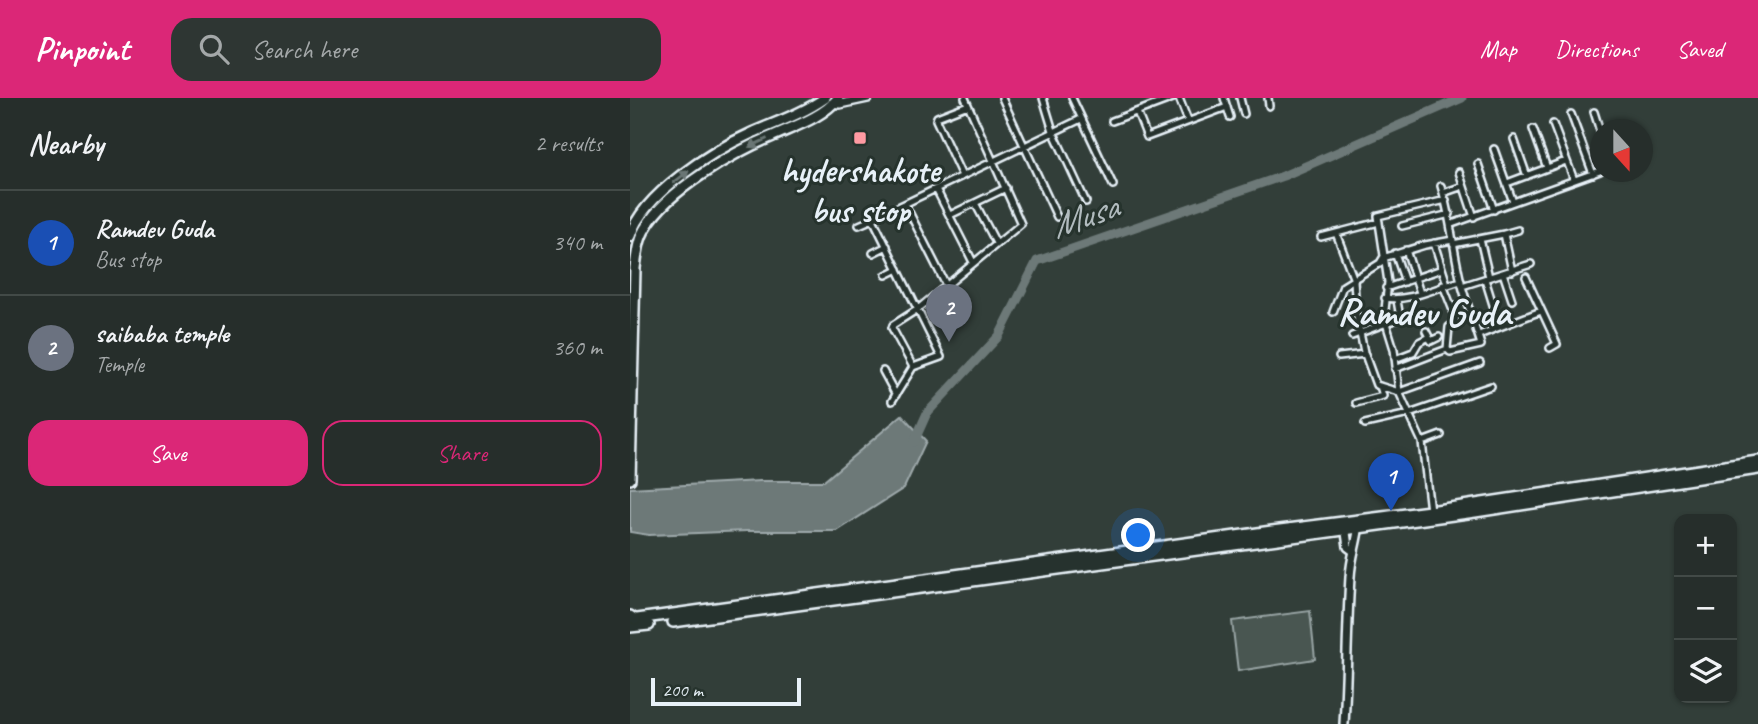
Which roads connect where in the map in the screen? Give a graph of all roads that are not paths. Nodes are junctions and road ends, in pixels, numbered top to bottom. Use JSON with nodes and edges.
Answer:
{"nodes":[{"id":1,"x":868,"y":98,"type":"edge"},
{"id":2,"x":1002,"y":98,"type":"edge"},
{"id":3,"x":1043,"y":98,"type":"edge"},
{"id":4,"x":1072,"y":98,"type":"edge"},
{"id":5,"x":1176,"y":98,"type":"edge"},
{"id":6,"x":1224,"y":98,"type":"edge"},
{"id":7,"x":1240,"y":98,"type":"edge"},
{"id":8,"x":1268,"y":98,"type":"edge"},
{"id":9,"x":830,"y":99,"type":"edge"},
{"id":10,"x":966,"y":101,"type":"edge"},
{"id":11,"x":1269,"y":106,"type":"dead end"},
{"id":12,"x":1227,"y":107,"type":"junction"},
{"id":13,"x":1137,"y":112,"type":"junction"},
{"id":14,"x":1594,"y":112,"type":"dead end"},
{"id":15,"x":1244,"y":114,"type":"dead end"},
{"id":16,"x":1571,"y":114,"type":"dead end"},
{"id":17,"x":1230,"y":117,"type":"dead end"},
{"id":18,"x":1081,"y":119,"type":"junction"},
{"id":19,"x":1597,"y":119,"type":"edge"},
{"id":20,"x":1112,"y":121,"type":"dead end"},
{"id":21,"x":1188,"y":121,"type":"junction"},
{"id":22,"x":1553,"y":124,"type":"dead end"},
{"id":23,"x":1533,"y":129,"type":"dead end"},
{"id":24,"x":1053,"y":131,"type":"junction"},
{"id":25,"x":1514,"y":139,"type":"dead end"},
{"id":26,"x":1023,"y":147,"type":"junction"},
{"id":27,"x":1494,"y":149,"type":"dead end"},
{"id":28,"x":993,"y":161,"type":"junction"},
{"id":29,"x":1566,"y":161,"type":"junction"},
{"id":30,"x":1478,"y":164,"type":"dead end"},
{"id":31,"x":1590,"y":166,"type":"edge"},
{"id":32,"x":1547,"y":168,"type":"junction"},
{"id":33,"x":1458,"y":172,"type":"dead end"},
{"id":34,"x":1590,"y":175,"type":"edge"},
{"id":35,"x":962,"y":176,"type":"junction"},
{"id":36,"x":1527,"y":176,"type":"junction"},
{"id":37,"x":1574,"y":180,"type":"junction"},
{"id":38,"x":1507,"y":183,"type":"junction"},
{"id":39,"x":1112,"y":185,"type":"dead end"},
{"id":40,"x":1441,"y":186,"type":"dead end"},
{"id":41,"x":1463,"y":186,"type":"junction"},
{"id":42,"x":1006,"y":188,"type":"junction"},
{"id":43,"x":936,"y":189,"type":"junction"},
{"id":44,"x":1445,"y":196,"type":"junction"},
{"id":45,"x":1086,"y":202,"type":"dead end"},
{"id":46,"x":1513,"y":202,"type":"junction"},
{"id":47,"x":975,"y":203,"type":"junction"},
{"id":48,"x":905,"y":204,"type":"junction"},
{"id":49,"x":1494,"y":210,"type":"junction"},
{"id":50,"x":1450,"y":214,"type":"junction"},
{"id":51,"x":950,"y":215,"type":"junction"},
{"id":52,"x":1057,"y":217,"type":"dead end"},
{"id":53,"x":1474,"y":217,"type":"junction"},
{"id":54,"x":873,"y":219,"type":"junction"},
{"id":55,"x":1378,"y":222,"type":"junction"},
{"id":56,"x":1452,"y":224,"type":"junction"},
{"id":57,"x":859,"y":225,"type":"dead end"},
{"id":58,"x":1402,"y":226,"type":"dead end"},
{"id":59,"x":1517,"y":230,"type":"dead end"},
{"id":60,"x":1336,"y":233,"type":"junction"},
{"id":61,"x":1504,"y":233,"type":"junction"},
{"id":62,"x":630,"y":236,"type":"edge"},
{"id":63,"x":1321,"y":237,"type":"dead end"},
{"id":64,"x":1480,"y":239,"type":"junction"},
{"id":65,"x":1453,"y":242,"type":"junction"},
{"id":66,"x":996,"y":243,"type":"junction"},
{"id":67,"x":1434,"y":243,"type":"junction"},
{"id":68,"x":887,"y":246,"type":"junction"},
{"id":69,"x":1406,"y":250,"type":"junction"},
{"id":70,"x":873,"y":253,"type":"dead end"},
{"id":71,"x":1395,"y":253,"type":"junction"},
{"id":72,"x":1383,"y":258,"type":"junction"},
{"id":73,"x":973,"y":261,"type":"junction"},
{"id":74,"x":1531,"y":264,"type":"dead end"},
{"id":75,"x":898,"y":269,"type":"junction"},
{"id":76,"x":1442,"y":269,"type":"junction"},
{"id":77,"x":1512,"y":271,"type":"junction"},
{"id":78,"x":1503,"y":273,"type":"junction"},
{"id":79,"x":886,"y":275,"type":"dead end"},
{"id":80,"x":1526,"y":277,"type":"dead end"},
{"id":81,"x":1487,"y":278,"type":"junction"},
{"id":82,"x":1415,"y":279,"type":"junction"},
{"id":83,"x":1354,"y":280,"type":"junction"},
{"id":84,"x":1404,"y":282,"type":"junction"},
{"id":85,"x":1461,"y":283,"type":"junction"},
{"id":86,"x":946,"y":285,"type":"junction"},
{"id":87,"x":1445,"y":285,"type":"junction"},
{"id":88,"x":1386,"y":288,"type":"junction"},
{"id":89,"x":1420,"y":293,"type":"junction"},
{"id":90,"x":1408,"y":297,"type":"junction"},
{"id":91,"x":1385,"y":298,"type":"junction"},
{"id":92,"x":1397,"y":300,"type":"junction"},
{"id":93,"x":1512,"y":300,"type":"dead end"},
{"id":94,"x":1494,"y":308,"type":"dead end"},
{"id":95,"x":918,"y":309,"type":"junction"},
{"id":96,"x":1541,"y":310,"type":"junction"},
{"id":97,"x":1332,"y":312,"type":"dead end"},
{"id":98,"x":1386,"y":323,"type":"junction"},
{"id":99,"x":1361,"y":332,"type":"junction"},
{"id":100,"x":1479,"y":335,"type":"junction"},
{"id":101,"x":1352,"y":336,"type":"dead end"},
{"id":102,"x":1439,"y":337,"type":"dead end"},
{"id":103,"x":1550,"y":348,"type":"dead end"},
{"id":104,"x":1447,"y":349,"type":"junction"},
{"id":105,"x":1411,"y":353,"type":"junction"},
{"id":106,"x":1365,"y":354,"type":"junction"},
{"id":107,"x":1339,"y":356,"type":"dead end"},
{"id":108,"x":1395,"y":359,"type":"junction"},
{"id":109,"x":1414,"y":362,"type":"junction"},
{"id":110,"x":1480,"y":363,"type":"dead end"},
{"id":111,"x":912,"y":367,"type":"junction"},
{"id":112,"x":1395,"y":369,"type":"junction"},
{"id":113,"x":883,"y":371,"type":"dead end"},
{"id":114,"x":1380,"y":386,"type":"junction"},
{"id":115,"x":1491,"y":386,"type":"dead end"},
{"id":116,"x":1399,"y":392,"type":"junction"},
{"id":117,"x":896,"y":395,"type":"junction"},
{"id":118,"x":892,"y":401,"type":"dead end"},
{"id":119,"x":1356,"y":403,"type":"dead end"},
{"id":120,"x":1409,"y":414,"type":"junction"},
{"id":121,"x":1364,"y":424,"type":"dead end"},
{"id":122,"x":1441,"y":435,"type":"dead end"},
{"id":123,"x":1422,"y":442,"type":"junction"},
{"id":124,"x":1758,"y":461,"type":"edge"},
{"id":125,"x":1758,"y":468,"type":"edge"},
{"id":126,"x":630,"y":479,"type":"edge"},
{"id":127,"x":1430,"y":514,"type":"junction"},
{"id":128,"x":1359,"y":524,"type":"junction"},
{"id":129,"x":1345,"y":525,"type":"junction"},
{"id":130,"x":1352,"y":550,"type":"junction"},
{"id":131,"x":631,"y":621,"type":"edge"},
{"id":132,"x":1344,"y":724,"type":"edge"}],
"edges":[{"from":1,"to":9,"type":"street"},
{"from":2,"to":26,"type":"street"},
{"from":3,"to":24,"type":"street"},
{"from":4,"to":18,"type":"street"},
{"from":5,"to":13,"type":"street"},
{"from":5,"to":21,"type":"street"},
{"from":6,"to":12,"type":"street"},
{"from":7,"to":15,"type":"street"},
{"from":8,"to":11,"type":"street"},
{"from":62,"to":9,"type":"main road","one_way":true},
{"from":9,"to":126,"type":"main road","one_way":true},
{"from":10,"to":28,"type":"street"},
{"from":10,"to":35,"type":"street"},
{"from":12,"to":17,"type":"street"},
{"from":12,"to":21,"type":"street"},
{"from":13,"to":20,"type":"street"},
{"from":13,"to":21,"type":"street"},
{"from":14,"to":19,"type":"street"},
{"from":16,"to":31,"type":"street"},
{"from":18,"to":24,"type":"street"},
{"from":18,"to":39,"type":"street"},
{"from":22,"to":29,"type":"street"},
{"from":23,"to":32,"type":"street"},
{"from":24,"to":26,"type":"street"},
{"from":24,"to":45,"type":"street"},
{"from":25,"to":36,"type":"street"},
{"from":26,"to":28,"type":"street"},
{"from":26,"to":52,"type":"street"},
{"from":27,"to":38,"type":"street"},
{"from":28,"to":35,"type":"street"},
{"from":28,"to":42,"type":"street"},
{"from":29,"to":32,"type":"street"},
{"from":29,"to":37,"type":"street"},
{"from":30,"to":49,"type":"street"},
{"from":32,"to":36,"type":"street"},
{"from":33,"to":41,"type":"street"},
{"from":34,"to":37,"type":"street"},
{"from":35,"to":43,"type":"street"},
{"from":36,"to":38,"type":"street"},
{"from":37,"to":46,"type":"street"},
{"from":38,"to":46,"type":"street"},
{"from":40,"to":44,"type":"street"},
{"from":41,"to":44,"type":"street"},
{"from":41,"to":53,"type":"street"},
{"from":42,"to":47,"type":"street"},
{"from":42,"to":66,"type":"street"},
{"from":43,"to":48,"type":"street"},
{"from":43,"to":51,"type":"street"},
{"from":44,"to":50,"type":"street"},
{"from":44,"to":55,"type":"street"},
{"from":46,"to":49,"type":"street"},
{"from":47,"to":51,"type":"street"},
{"from":47,"to":66,"type":"street"},
{"from":48,"to":54,"type":"street"},
{"from":48,"to":86,"type":"street"},
{"from":49,"to":53,"type":"street"},
{"from":50,"to":56,"type":"street"},
{"from":50,"to":58,"type":"street"},
{"from":51,"to":73,"type":"street"},
{"from":53,"to":56,"type":"street"},
{"from":54,"to":57,"type":"street"},
{"from":54,"to":68,"type":"street"},
{"from":55,"to":60,"type":"street"},
{"from":55,"to":72,"type":"street"},
{"from":56,"to":65,"type":"street"},
{"from":59,"to":61,"type":"street"},
{"from":60,"to":63,"type":"street"},
{"from":60,"to":83,"type":"street"},
{"from":61,"to":64,"type":"street"},
{"from":61,"to":77,"type":"street"},
{"from":64,"to":65,"type":"street"},
{"from":64,"to":81,"type":"street"},
{"from":65,"to":67,"type":"street"},
{"from":65,"to":85,"type":"street"},
{"from":66,"to":73,"type":"street"},
{"from":67,"to":69,"type":"street"},
{"from":67,"to":76,"type":"street"},
{"from":68,"to":70,"type":"street"},
{"from":68,"to":75,"type":"street"},
{"from":69,"to":71,"type":"street"},
{"from":69,"to":82,"type":"street"},
{"from":71,"to":72,"type":"street"},
{"from":71,"to":84,"type":"street"},
{"from":72,"to":83,"type":"street"},
{"from":72,"to":88,"type":"street"},
{"from":73,"to":86,"type":"street"},
{"from":74,"to":77,"type":"street"},
{"from":75,"to":79,"type":"street"},
{"from":75,"to":95,"type":"street"},
{"from":76,"to":82,"type":"street"},
{"from":76,"to":87,"type":"street"},
{"from":77,"to":78,"type":"street"},
{"from":78,"to":81,"type":"street"},
{"from":78,"to":93,"type":"street"},
{"from":80,"to":96,"type":"street"},
{"from":81,"to":85,"type":"street"},
{"from":81,"to":94,"type":"street"},
{"from":82,"to":84,"type":"street"},
{"from":82,"to":89,"type":"street"},
{"from":83,"to":97,"type":"street"},
{"from":83,"to":99,"type":"street"},
{"from":84,"to":88,"type":"street"},
{"from":84,"to":90,"type":"street"},
{"from":85,"to":87,"type":"street"},
{"from":85,"to":100,"type":"street"},
{"from":86,"to":95,"type":"street"},
{"from":87,"to":89,"type":"street"},
{"from":87,"to":104,"type":"street"},
{"from":88,"to":91,"type":"street"},
{"from":89,"to":90,"type":"street"},
{"from":90,"to":92,"type":"street"},
{"from":91,"to":92,"type":"street"},
{"from":91,"to":98,"type":"street"},
{"from":92,"to":98,"type":"street"},
{"from":95,"to":111,"type":"street"},
{"from":95,"to":111,"type":"street"},
{"from":96,"to":100,"type":"street"},
{"from":96,"to":103,"type":"street"},
{"from":98,"to":99,"type":"street"},
{"from":98,"to":108,"type":"street"},
{"from":99,"to":101,"type":"street"},
{"from":99,"to":106,"type":"street"},
{"from":100,"to":104,"type":"street"},
{"from":102,"to":105,"type":"street"},
{"from":104,"to":109,"type":"street"},
{"from":105,"to":108,"type":"street"},
{"from":105,"to":109,"type":"street"},
{"from":106,"to":107,"type":"street"},
{"from":106,"to":114,"type":"street"},
{"from":108,"to":112,"type":"street"},
{"from":109,"to":112,"type":"street"},
{"from":110,"to":116,"type":"street"},
{"from":111,"to":117,"type":"street"},
{"from":112,"to":116,"type":"street"},
{"from":113,"to":117,"type":"street"},
{"from":114,"to":116,"type":"street"},
{"from":114,"to":119,"type":"street"},
{"from":115,"to":120,"type":"street"},
{"from":116,"to":120,"type":"street"},
{"from":117,"to":118,"type":"street"},
{"from":120,"to":121,"type":"street"},
{"from":120,"to":123,"type":"street"},
{"from":122,"to":123,"type":"street"},
{"from":123,"to":127,"type":"street"},
{"from":124,"to":127,"type":"main road"},
{"from":125,"to":127,"type":"main road"},
{"from":127,"to":128,"type":"main road"},
{"from":128,"to":129,"type":"main road"},
{"from":128,"to":130,"type":"street"},
{"from":129,"to":130,"type":"street"},
{"from":129,"to":131,"type":"main road"},
{"from":130,"to":132,"type":"street"}]}
